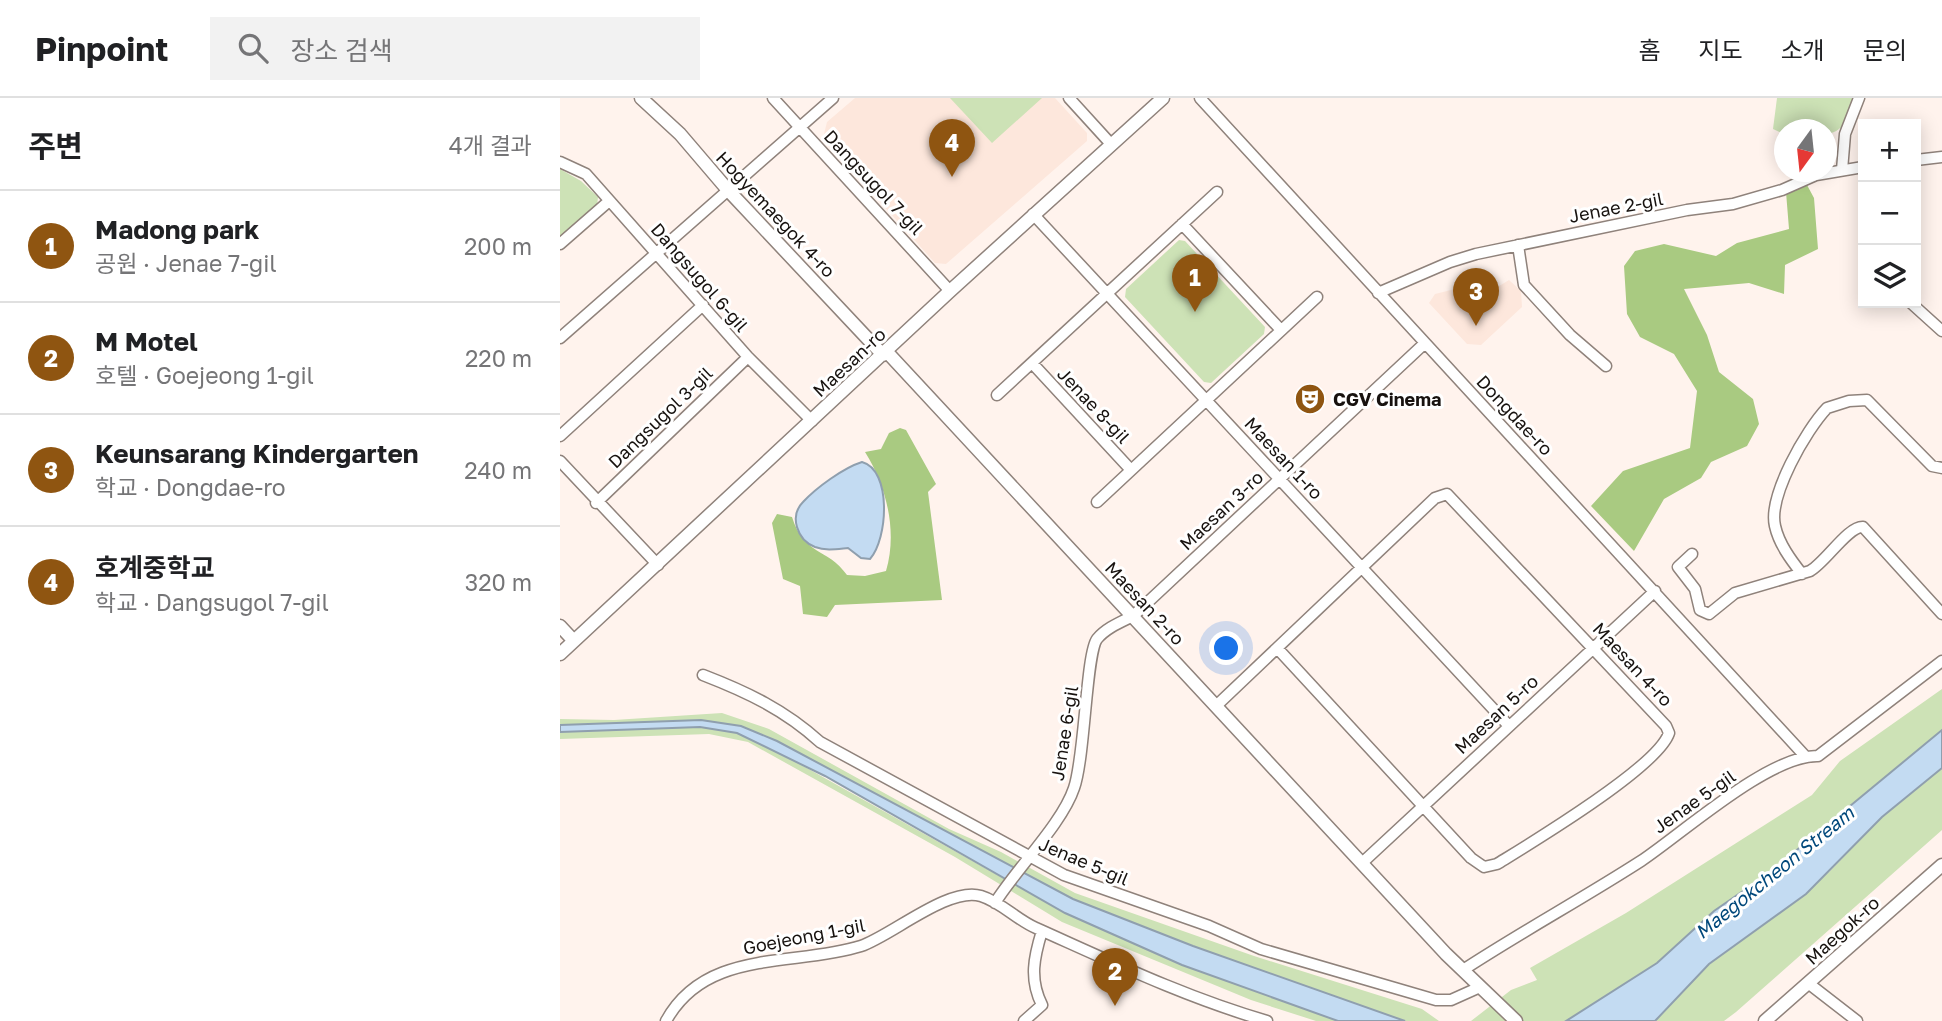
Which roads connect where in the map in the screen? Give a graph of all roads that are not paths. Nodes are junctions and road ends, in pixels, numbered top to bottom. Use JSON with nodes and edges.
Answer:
{"nodes":[{"id":1,"x":641,"y":98,"type":"edge"},
{"id":2,"x":773,"y":98,"type":"edge"},
{"id":3,"x":833,"y":98,"type":"edge"},
{"id":4,"x":1069,"y":98,"type":"edge"},
{"id":5,"x":1163,"y":98,"type":"edge"},
{"id":6,"x":1200,"y":98,"type":"edge"},
{"id":7,"x":1859,"y":98,"type":"edge"},
{"id":8,"x":800,"y":128,"type":"junction"},
{"id":9,"x":1110,"y":143,"type":"junction"},
{"id":10,"x":1942,"y":157,"type":"edge"},
{"id":11,"x":1921,"y":159,"type":"edge"},
{"id":12,"x":560,"y":162,"type":"edge"},
{"id":13,"x":1858,"y":168,"type":"edge"},
{"id":14,"x":1842,"y":170,"type":"junction"},
{"id":15,"x":727,"y":189,"type":"junction"},
{"id":16,"x":1217,"y":192,"type":"dead end"},
{"id":17,"x":608,"y":202,"type":"junction"},
{"id":18,"x":1033,"y":214,"type":"junction"},
{"id":19,"x":1182,"y":224,"type":"junction"},
{"id":20,"x":560,"y":244,"type":"edge"},
{"id":21,"x":1518,"y":245,"type":"junction"},
{"id":22,"x":656,"y":251,"type":"junction"},
{"id":23,"x":950,"y":291,"type":"junction"},
{"id":24,"x":1378,"y":293,"type":"junction"},
{"id":25,"x":1107,"y":294,"type":"junction"},
{"id":26,"x":1317,"y":297,"type":"dead end"},
{"id":27,"x":703,"y":305,"type":"junction"},
{"id":28,"x":1917,"y":308,"type":"edge"},
{"id":29,"x":1281,"y":330,"type":"junction"},
{"id":30,"x":1942,"y":331,"type":"edge"},
{"id":31,"x":560,"y":338,"type":"edge"},
{"id":32,"x":1425,"y":343,"type":"junction"},
{"id":33,"x":885,"y":354,"type":"junction"},
{"id":34,"x":748,"y":357,"type":"junction"},
{"id":35,"x":1032,"y":363,"type":"junction"},
{"id":36,"x":1606,"y":366,"type":"dead end"},
{"id":37,"x":997,"y":396,"type":"dead end"},
{"id":38,"x":1206,"y":400,"type":"junction"},
{"id":39,"x":812,"y":421,"type":"junction"},
{"id":40,"x":560,"y":436,"type":"edge"},
{"id":41,"x":560,"y":461,"type":"edge"},
{"id":42,"x":1942,"y":468,"type":"edge"},
{"id":43,"x":1131,"y":470,"type":"junction"},
{"id":44,"x":1280,"y":479,"type":"junction"},
{"id":45,"x":1097,"y":502,"type":"dead end"},
{"id":46,"x":596,"y":503,"type":"junction"},
{"id":47,"x":1692,"y":554,"type":"dead end"},
{"id":48,"x":657,"y":565,"type":"junction"},
{"id":49,"x":1362,"y":567,"type":"junction"},
{"id":50,"x":1802,"y":574,"type":"junction"},
{"id":51,"x":1655,"y":591,"type":"junction"},
{"id":52,"x":1942,"y":614,"type":"edge"},
{"id":53,"x":1133,"y":616,"type":"junction"},
{"id":54,"x":560,"y":626,"type":"edge"},
{"id":55,"x":574,"y":641,"type":"junction"},
{"id":56,"x":1277,"y":648,"type":"junction"},
{"id":57,"x":1594,"y":648,"type":"junction"},
{"id":58,"x":560,"y":654,"type":"edge"},
{"id":59,"x":1942,"y":661,"type":"edge"},
{"id":60,"x":703,"y":675,"type":"dead end"},
{"id":61,"x":1216,"y":706,"type":"junction"},
{"id":62,"x":1509,"y":726,"type":"junction"},
{"id":63,"x":1805,"y":756,"type":"junction"},
{"id":64,"x":1423,"y":806,"type":"junction"},
{"id":65,"x":1027,"y":860,"type":"junction"},
{"id":66,"x":1362,"y":863,"type":"junction"},
{"id":67,"x":1942,"y":865,"type":"edge"},
{"id":68,"x":995,"y":903,"type":"junction"},
{"id":69,"x":1042,"y":930,"type":"junction"},
{"id":70,"x":1463,"y":970,"type":"junction"},
{"id":71,"x":1808,"y":983,"type":"junction"},
{"id":72,"x":1485,"y":991,"type":"junction"},
{"id":73,"x":666,"y":1021,"type":"edge"},
{"id":74,"x":1024,"y":1021,"type":"edge"},
{"id":75,"x":1267,"y":1021,"type":"edge"},
{"id":76,"x":1516,"y":1021,"type":"edge"},
{"id":77,"x":1765,"y":1021,"type":"edge"},
{"id":78,"x":1857,"y":1021,"type":"edge"}],
"edges":[{"from":1,"to":15,"type":"street","name":"Hogyemaegok 4-ro"},
{"from":2,"to":8,"type":"street","name":"Dangsugol 7-gil"},
{"from":3,"to":8,"type":"street"},
{"from":4,"to":9,"type":"street"},
{"from":5,"to":9,"type":"street","name":"Maesan-ro"},
{"from":6,"to":24,"type":"street","name":"Dongdae-ro"},
{"from":7,"to":14,"type":"street"},
{"from":8,"to":15,"type":"street"},
{"from":8,"to":23,"type":"street","name":"Dangsugol 7-gil"},
{"from":9,"to":18,"type":"street","name":"Maesan-ro"},
{"from":10,"to":11,"type":"street"},
{"from":12,"to":17,"type":"street","name":"Dangsugol 6-gil"},
{"from":13,"to":14,"type":"street","name":"Jenae 2-gil"},
{"from":14,"to":21,"type":"street","name":"Jenae 2-gil"},
{"from":15,"to":22,"type":"street"},
{"from":15,"to":33,"type":"street","name":"Hogyemaegok 4-ro"},
{"from":16,"to":19,"type":"street","name":"Jenae 8-gil"},
{"from":17,"to":20,"type":"street"},
{"from":17,"to":22,"type":"street","name":"Dangsugol 6-gil"},
{"from":18,"to":23,"type":"street","name":"Maesan-ro"},
{"from":18,"to":25,"type":"street","name":"Maesan 1-ro"},
{"from":19,"to":25,"type":"street","name":"Jenae 8-gil"},
{"from":19,"to":29,"type":"street"},
{"from":21,"to":24,"type":"street","name":"Jenae 2-gil"},
{"from":21,"to":36,"type":"street"},
{"from":22,"to":27,"type":"street","name":"Dangsugol 6-gil"},
{"from":22,"to":31,"type":"street"},
{"from":23,"to":33,"type":"street","name":"Maesan-ro"},
{"from":24,"to":32,"type":"street","name":"Dongdae-ro"},
{"from":25,"to":35,"type":"street","name":"Jenae 8-gil"},
{"from":25,"to":38,"type":"street","name":"Maesan 1-ro"},
{"from":26,"to":29,"type":"street","name":"Jenae 8-gil"},
{"from":27,"to":34,"type":"street","name":"Dangsugol 6-gil"},
{"from":27,"to":40,"type":"street"},
{"from":28,"to":30,"type":"street"},
{"from":29,"to":38,"type":"street","name":"Jenae 8-gil"},
{"from":32,"to":44,"type":"street","name":"Maesan 3-ro"},
{"from":32,"to":51,"type":"street","name":"Dongdae-ro"},
{"from":33,"to":39,"type":"street","name":"Maesan-ro"},
{"from":33,"to":53,"type":"street","name":"Maesan 2-ro"},
{"from":34,"to":39,"type":"street","name":"Dangsugol 6-gil"},
{"from":34,"to":46,"type":"street","name":"Dangsugol 3-gil"},
{"from":35,"to":37,"type":"street","name":"Jenae 8-gil"},
{"from":35,"to":43,"type":"street","name":"Jenae 8-gil"},
{"from":38,"to":43,"type":"street","name":"Jenae 8-gil"},
{"from":38,"to":44,"type":"street","name":"Maesan 1-ro"},
{"from":39,"to":48,"type":"street","name":"Maesan-ro"},
{"from":41,"to":46,"type":"street"},
{"from":42,"to":50,"type":"street"},
{"from":43,"to":45,"type":"street","name":"Jenae 8-gil"},
{"from":44,"to":49,"type":"street","name":"Maesan 1-ro"},
{"from":44,"to":53,"type":"street","name":"Maesan 3-ro"},
{"from":46,"to":48,"type":"street"},
{"from":47,"to":50,"type":"street"},
{"from":48,"to":55,"type":"street","name":"Maesan-ro"},
{"from":49,"to":56,"type":"street","name":"Maesan 4-ro"},
{"from":49,"to":57,"type":"street","name":"Maesan 4-ro"},
{"from":49,"to":62,"type":"street","name":"Maesan 1-ro"},
{"from":50,"to":52,"type":"street"},
{"from":51,"to":57,"type":"street","name":"Maesan 5-ro"},
{"from":51,"to":63,"type":"street","name":"Dongdae-ro"},
{"from":53,"to":61,"type":"street","name":"Maesan 2-ro"},
{"from":53,"to":65,"type":"street","name":"Jenae 6-gil"},
{"from":54,"to":55,"type":"street"},
{"from":55,"to":58,"type":"street","name":"Maesan-ro"},
{"from":56,"to":61,"type":"street","name":"Maesan 4-ro"},
{"from":56,"to":64,"type":"street","name":"Maesan 4-ro"},
{"from":57,"to":62,"type":"street","name":"Maesan 5-ro"},
{"from":57,"to":64,"type":"street","name":"Maesan 4-ro"},
{"from":59,"to":63,"type":"street","name":"Jenae 5-gil"},
{"from":60,"to":65,"type":"street","name":"Jenae 5-gil"},
{"from":61,"to":66,"type":"street","name":"Maesan 2-ro"},
{"from":62,"to":64,"type":"street","name":"Maesan 5-ro"},
{"from":63,"to":70,"type":"street","name":"Jenae 5-gil"},
{"from":64,"to":66,"type":"street","name":"Maesan 5-ro"},
{"from":65,"to":68,"type":"street","name":"Jenae 6-gil"},
{"from":65,"to":72,"type":"street","name":"Jenae 5-gil"},
{"from":66,"to":70,"type":"street","name":"Maesan 2-ro"},
{"from":67,"to":71,"type":"street","name":"Maegok-ro"},
{"from":68,"to":69,"type":"street","name":"Goejeong 1-gil"},
{"from":68,"to":73,"type":"street","name":"Goejeong 1-gil"},
{"from":69,"to":74,"type":"street"},
{"from":69,"to":75,"type":"street","name":"Goejeong 1-gil"},
{"from":70,"to":72,"type":"street","name":"Maesan 2-ro"},
{"from":71,"to":77,"type":"street","name":"Maegok-ro"},
{"from":71,"to":78,"type":"street"},
{"from":72,"to":76,"type":"street","name":"Maesan 2-ro"}]}
